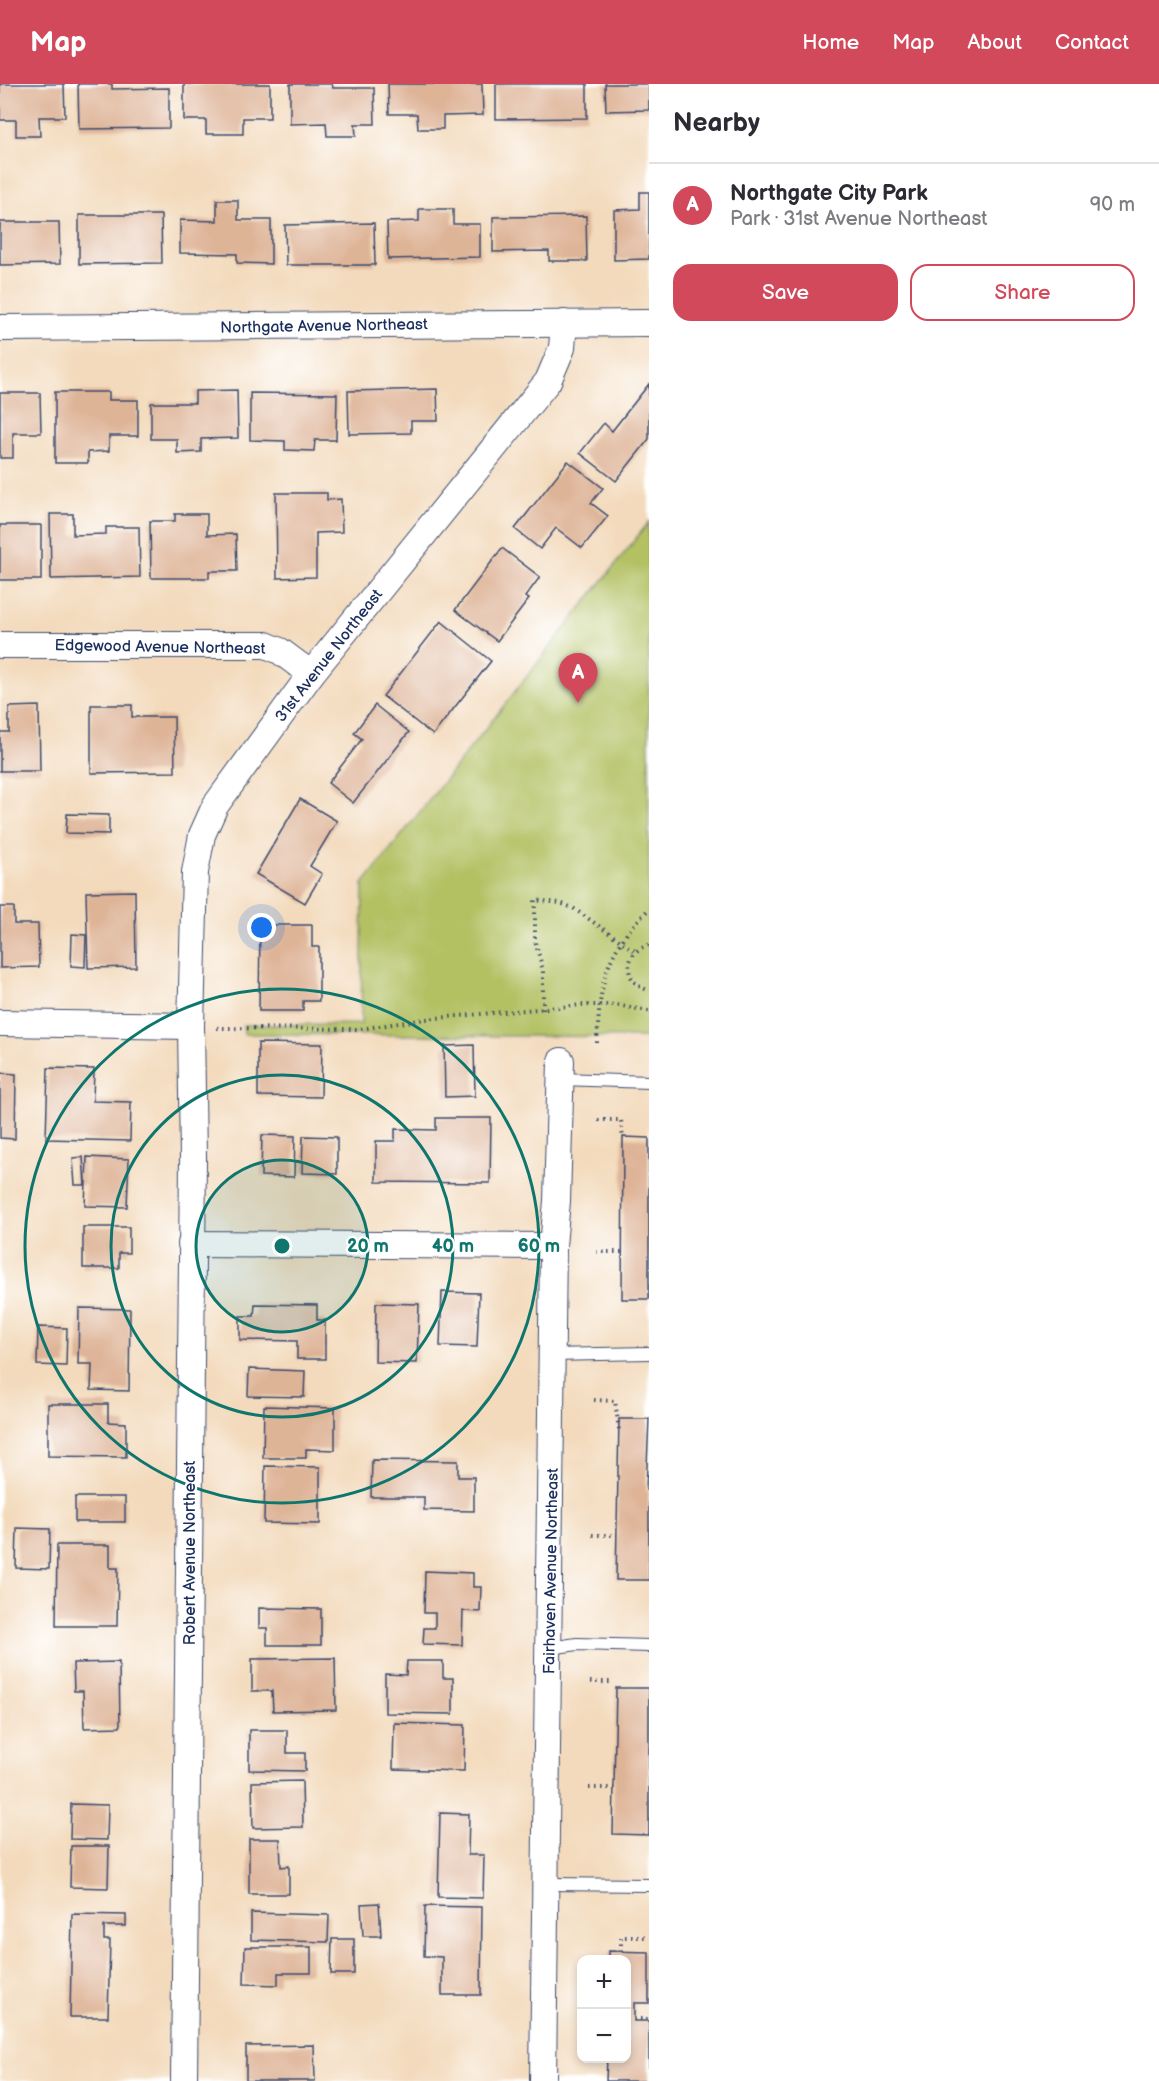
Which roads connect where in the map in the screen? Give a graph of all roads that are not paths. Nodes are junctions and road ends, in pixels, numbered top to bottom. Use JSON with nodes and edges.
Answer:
{"nodes":[{"id":1,"x":564,"y":322,"type":"junction"},
{"id":2,"x":649,"y":322,"type":"edge"},
{"id":3,"x":0,"y":328,"type":"edge"},
{"id":4,"x":0,"y":645,"type":"edge"},
{"id":5,"x":310,"y":674,"type":"junction"},
{"id":6,"x":0,"y":1023,"type":"edge"},
{"id":7,"x":191,"y":1026,"type":"junction"},
{"id":8,"x":561,"y":1070,"type":"joint"},
{"id":9,"x":649,"y":1082,"type":"edge"},
{"id":10,"x":191,"y":1244,"type":"junction"},
{"id":11,"x":553,"y":1246,"type":"junction"},
{"id":12,"x":649,"y":1353,"type":"edge"},
{"id":13,"x":552,"y":1354,"type":"junction"},
{"id":14,"x":649,"y":1646,"type":"edge"},
{"id":15,"x":550,"y":1648,"type":"junction"},
{"id":16,"x":546,"y":1884,"type":"junction"},
{"id":17,"x":649,"y":1885,"type":"edge"},
{"id":18,"x":184,"y":2081,"type":"edge"},
{"id":19,"x":543,"y":2081,"type":"edge"}],
"edges":[{"from":1,"to":2,"type":"street","name":"Northgate Avenue Northeast"},
{"from":1,"to":3,"type":"street","name":"Northgate Avenue Northeast"},
{"from":1,"to":5,"type":"street","name":"31st Avenue Northeast"},
{"from":4,"to":5,"type":"street","name":"Edgewood Avenue Northeast"},
{"from":5,"to":7,"type":"street","name":"31st Avenue Northeast"},
{"from":6,"to":7,"type":"street"},
{"from":7,"to":10,"type":"street","name":"Robert Avenue Northeast"},
{"from":8,"to":9,"type":"lane"},
{"from":8,"to":11,"type":"street","name":"Fairhaven Avenue Northeast"},
{"from":10,"to":11,"type":"street"},
{"from":10,"to":18,"type":"street","name":"Robert Avenue Northeast"},
{"from":11,"to":13,"type":"street","name":"Fairhaven Avenue Northeast"},
{"from":12,"to":13,"type":"lane"},
{"from":13,"to":15,"type":"street","name":"Fairhaven Avenue Northeast"},
{"from":14,"to":15,"type":"lane"},
{"from":15,"to":16,"type":"street","name":"Fairhaven Avenue Northeast"},
{"from":16,"to":17,"type":"lane"},
{"from":16,"to":19,"type":"street","name":"Fairhaven Avenue Northeast"}]}
